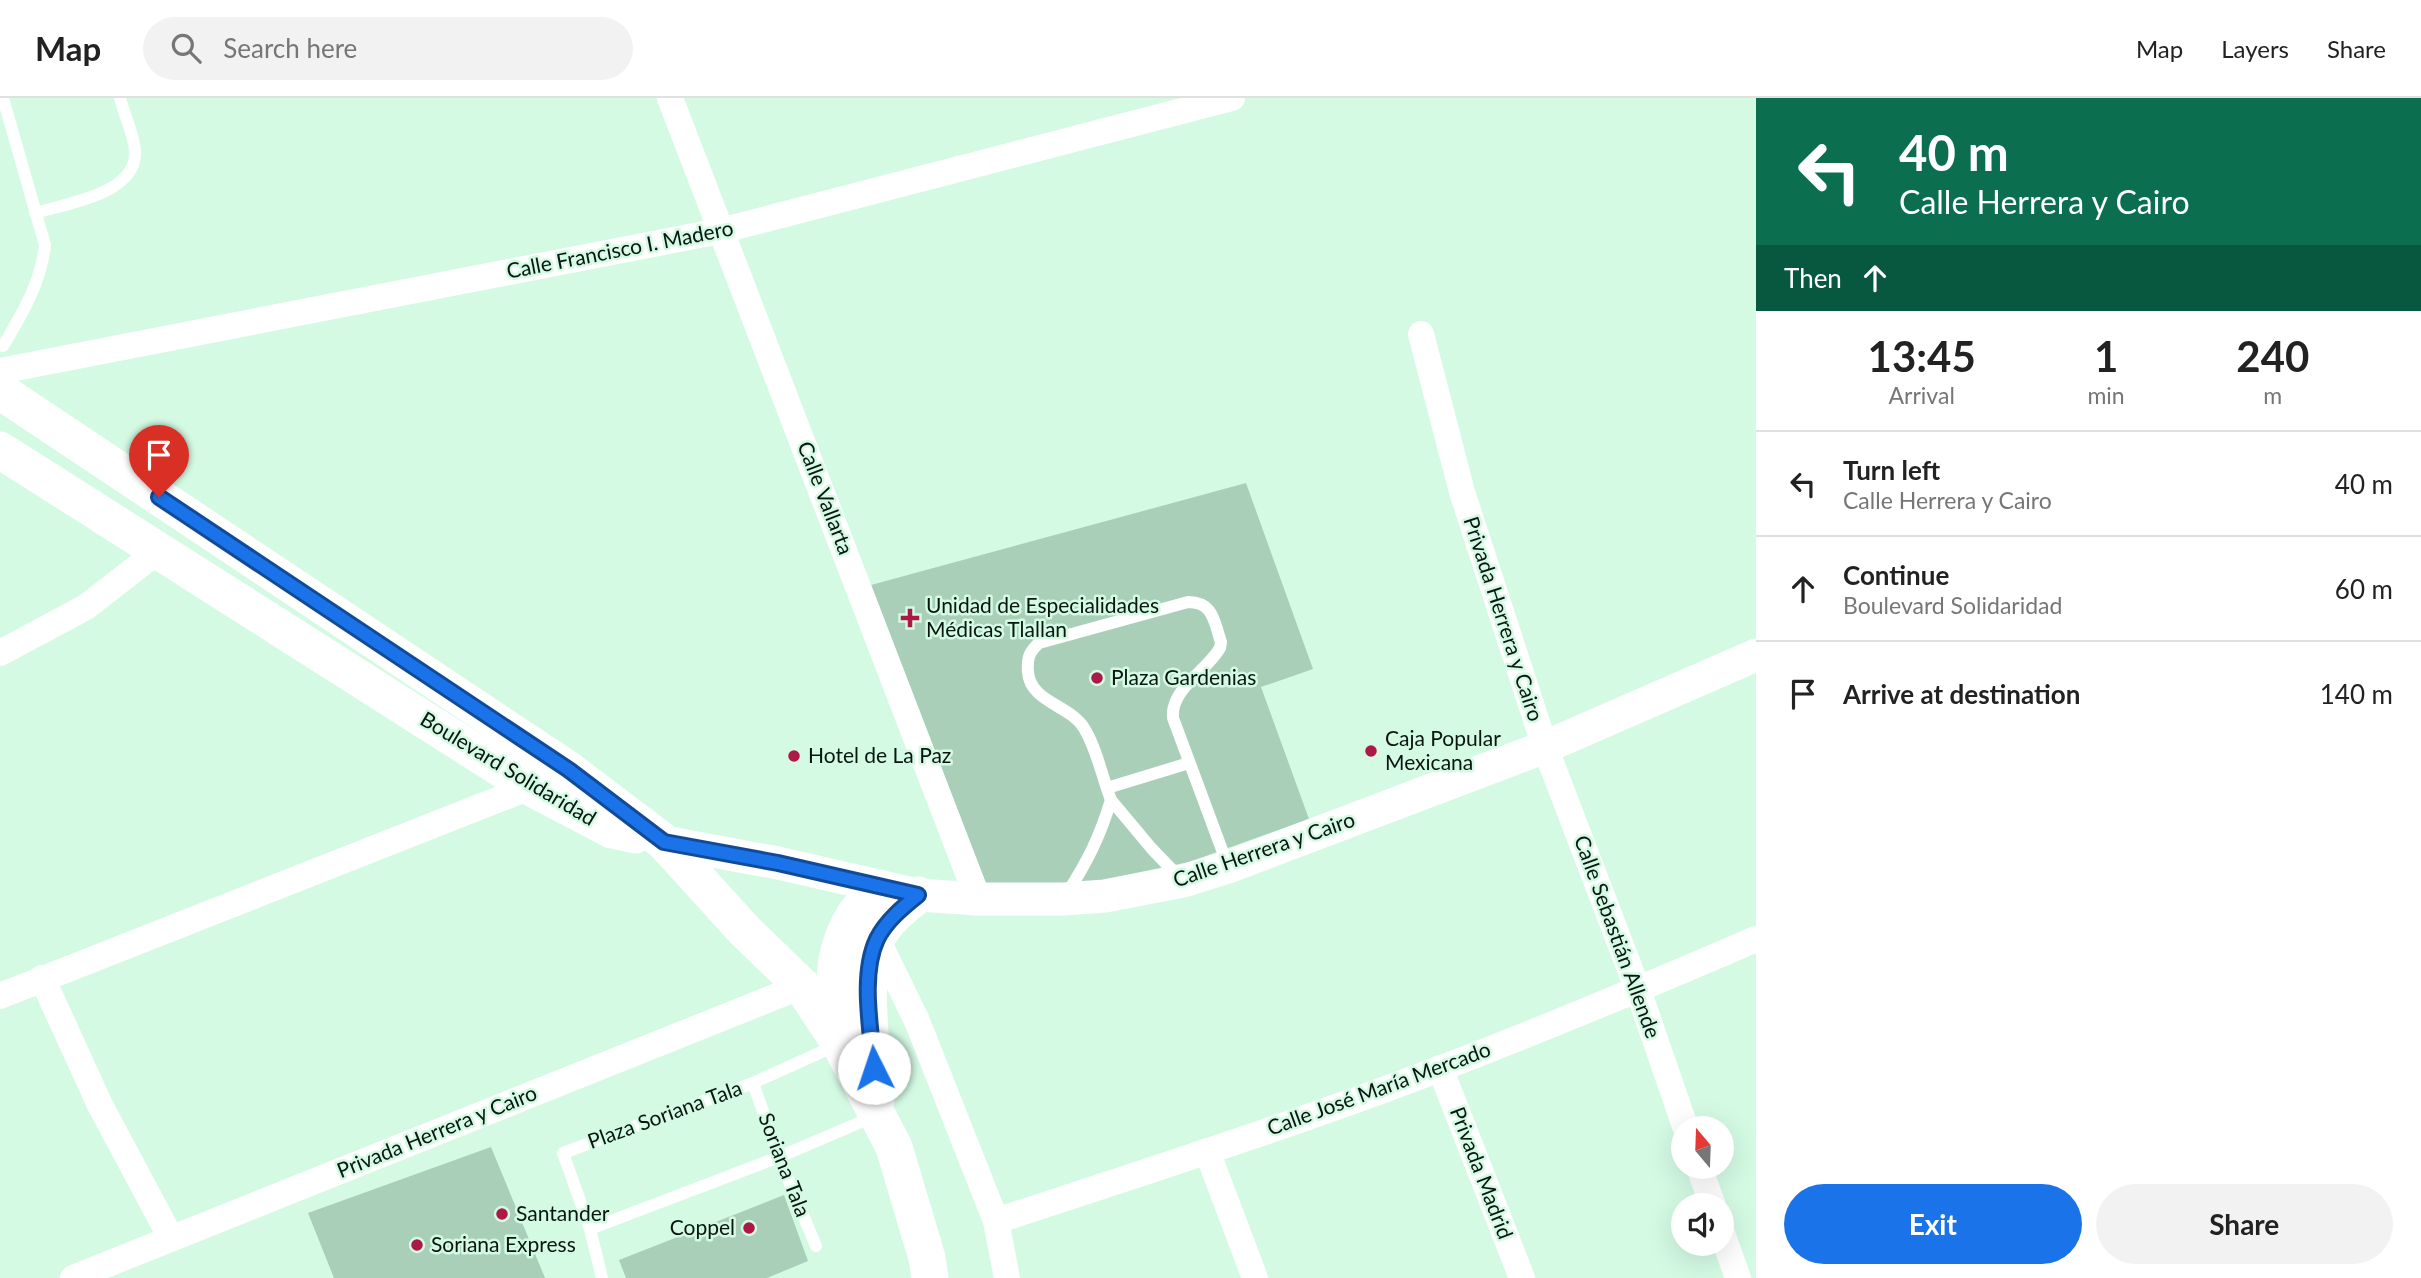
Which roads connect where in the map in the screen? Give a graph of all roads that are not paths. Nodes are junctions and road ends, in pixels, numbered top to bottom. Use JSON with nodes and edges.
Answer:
{"nodes":[{"id":1,"x":3,"y":98,"type":"edge"},
{"id":2,"x":120,"y":98,"type":"edge"},
{"id":3,"x":670,"y":98,"type":"edge"},
{"id":4,"x":1232,"y":98,"type":"edge"},
{"id":5,"x":35,"y":213,"type":"junction"},
{"id":6,"x":720,"y":231,"type":"junction"},
{"id":7,"x":1421,"y":334,"type":"dead end"},
{"id":8,"x":1,"y":354,"type":"edge"},
{"id":9,"x":0,"y":391,"type":"edge"},
{"id":10,"x":0,"y":450,"type":"edge"},
{"id":11,"x":158,"y":551,"type":"junction"},
{"id":12,"x":0,"y":653,"type":"edge"},
{"id":13,"x":1756,"y":655,"type":"edge"},
{"id":14,"x":1545,"y":747,"type":"junction"},
{"id":15,"x":1189,"y":763,"type":"junction"},
{"id":16,"x":530,"y":787,"type":"junction"},
{"id":17,"x":1109,"y":794,"type":"junction"},
{"id":18,"x":664,"y":842,"type":"junction"},
{"id":19,"x":1228,"y":867,"type":"junction"},
{"id":20,"x":1183,"y":881,"type":"junction"},
{"id":21,"x":879,"y":888,"type":"junction"},
{"id":22,"x":918,"y":895,"type":"junction"},
{"id":23,"x":978,"y":899,"type":"junction"},
{"id":24,"x":1063,"y":899,"type":"junction"},
{"id":25,"x":877,"y":939,"type":"junction"},
{"id":26,"x":1756,"y":939,"type":"edge"},
{"id":27,"x":42,"y":978,"type":"junction"},
{"id":28,"x":802,"y":986,"type":"junction"},
{"id":29,"x":1638,"y":990,"type":"junction"},
{"id":30,"x":0,"y":996,"type":"edge"},
{"id":31,"x":840,"y":1044,"type":"junction"},
{"id":32,"x":1440,"y":1068,"type":"junction"},
{"id":33,"x":753,"y":1083,"type":"junction"},
{"id":34,"x":877,"y":1115,"type":"junction"},
{"id":35,"x":1682,"y":1116,"type":"edge"},
{"id":36,"x":1207,"y":1151,"type":"junction"},
{"id":37,"x":779,"y":1157,"type":"junction"},
{"id":38,"x":996,"y":1221,"type":"junction"},
{"id":39,"x":590,"y":1228,"type":"junction"},
{"id":40,"x":171,"y":1238,"type":"junction"},
{"id":41,"x":816,"y":1246,"type":"dead end"},
{"id":42,"x":1730,"y":1256,"type":"edge"},
{"id":43,"x":73,"y":1278,"type":"edge"},
{"id":44,"x":602,"y":1278,"type":"edge"},
{"id":45,"x":930,"y":1278,"type":"edge"},
{"id":46,"x":1007,"y":1278,"type":"edge"},
{"id":47,"x":1255,"y":1278,"type":"edge"},
{"id":48,"x":1522,"y":1278,"type":"edge"},
{"id":49,"x":1738,"y":1278,"type":"edge"}],
"edges":[{"from":1,"to":5,"type":"lane"},
{"from":2,"to":5,"type":"lane"},
{"from":3,"to":6,"type":"street","name":"Calle Vallarta"},
{"from":4,"to":6,"type":"street","name":"Calle Francisco I. Madero"},
{"from":5,"to":8,"type":"lane"},
{"from":6,"to":8,"type":"street","name":"Calle Francisco I. Madero"},
{"from":6,"to":23,"type":"street","name":"Calle Vallarta"},
{"from":7,"to":14,"type":"street","name":"Privada Herrera y Cairo"},
{"from":9,"to":18,"type":"main road","name":"Boulevard Solidaridad"},
{"from":10,"to":11,"type":"main road","name":"Boulevard Solidaridad"},
{"from":11,"to":12,"type":"street"},
{"from":11,"to":16,"type":"main road","name":"Boulevard Solidaridad"},
{"from":13,"to":14,"type":"street","name":"Calle Herrera y Cairo"},
{"from":14,"to":19,"type":"street","name":"Calle Herrera y Cairo"},
{"from":14,"to":29,"type":"street","name":"Calle Sebastián Allende"},
{"from":15,"to":17,"type":"lane"},
{"from":15,"to":17,"type":"lane"},
{"from":15,"to":19,"type":"lane"},
{"from":16,"to":18,"type":"main road","name":"Boulevard Solidaridad"},
{"from":16,"to":27,"type":"street"},
{"from":17,"to":20,"type":"lane"},
{"from":17,"to":24,"type":"lane"},
{"from":18,"to":21,"type":"street","name":"Calle Herrera y Cairo"},
{"from":18,"to":28,"type":"main road"},
{"from":19,"to":20,"type":"street","name":"Calle Herrera y Cairo"},
{"from":20,"to":24,"type":"street","name":"Calle Herrera y Cairo"},
{"from":21,"to":22,"type":"street","name":"Calle Herrera y Cairo"},
{"from":21,"to":31,"type":"main road"},
{"from":22,"to":23,"type":"street","name":"Calle Herrera y Cairo"},
{"from":22,"to":25,"type":"main road"},
{"from":23,"to":24,"type":"street","name":"Calle Herrera y Cairo"},
{"from":25,"to":34,"type":"main road"},
{"from":25,"to":38,"type":"street"},
{"from":26,"to":29,"type":"street","name":"Calle José María Mercado"},
{"from":27,"to":30,"type":"street"},
{"from":27,"to":40,"type":"street"},
{"from":28,"to":31,"type":"main road"},
{"from":28,"to":40,"type":"street","name":"Privada Herrera y Cairo"},
{"from":29,"to":32,"type":"street","name":"Calle José María Mercado"},
{"from":29,"to":35,"type":"street","name":"Calle Sebastián Allende"},
{"from":31,"to":33,"type":"lane","name":"Plaza Soriana Tala"},
{"from":31,"to":34,"type":"main road"},
{"from":32,"to":36,"type":"street","name":"Calle José María Mercado"},
{"from":32,"to":48,"type":"street","name":"Privada Madrid"},
{"from":33,"to":37,"type":"lane","name":"Soriana Tala"},
{"from":33,"to":39,"type":"lane","name":"Plaza Soriana Tala"},
{"from":34,"to":37,"type":"lane"},
{"from":34,"to":45,"type":"main road"},
{"from":36,"to":38,"type":"street","name":"Calle José María Mercado"},
{"from":36,"to":47,"type":"street"},
{"from":37,"to":39,"type":"lane"},
{"from":37,"to":41,"type":"lane","name":"Soriana Tala"},
{"from":38,"to":46,"type":"street"},
{"from":39,"to":44,"type":"lane","name":"Plaza Soriana Tala"},
{"from":40,"to":43,"type":"street","name":"Privada Herrera y Cairo"},
{"from":42,"to":49,"type":"street"}]}
